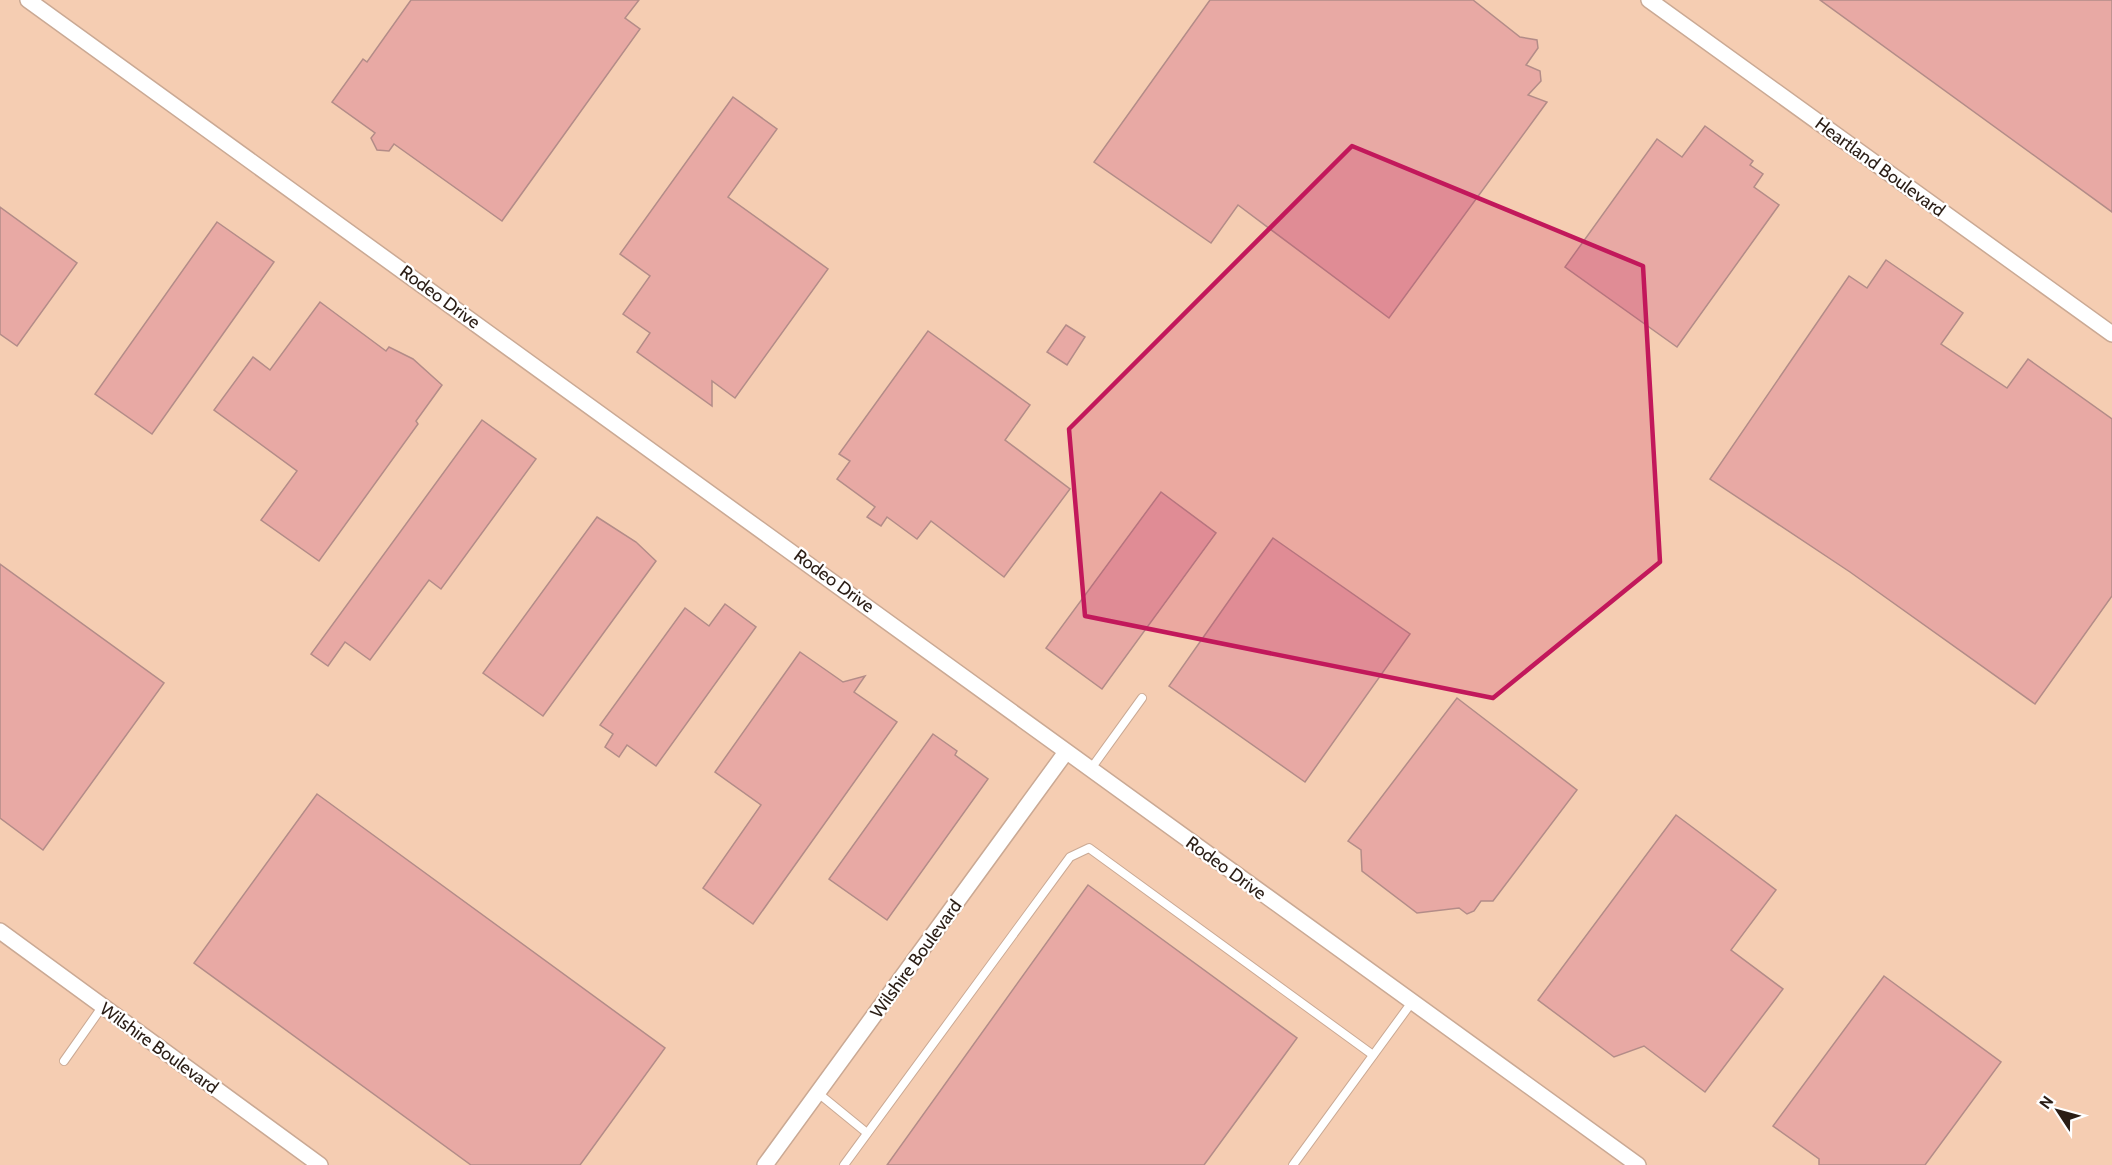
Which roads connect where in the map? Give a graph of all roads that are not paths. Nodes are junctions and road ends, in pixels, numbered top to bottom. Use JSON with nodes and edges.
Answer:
{"nodes":[{"id":1,"x":28,"y":0,"type":"edge"},
{"id":2,"x":1649,"y":0,"type":"edge"},
{"id":3,"x":2112,"y":334,"type":"edge"},
{"id":4,"x":1142,"y":698,"type":"dead end"},
{"id":5,"x":1066,"y":752,"type":"junction"},
{"id":6,"x":1090,"y":770,"type":"junction"},
{"id":7,"x":0,"y":931,"type":"edge"},
{"id":8,"x":1412,"y":1002,"type":"junction"},
{"id":9,"x":102,"y":1007,"type":"junction"},
{"id":10,"x":1373,"y":1055,"type":"junction"},
{"id":11,"x":64,"y":1061,"type":"dead end"},
{"id":12,"x":818,"y":1093,"type":"junction"},
{"id":13,"x":867,"y":1133,"type":"junction"},
{"id":14,"x":320,"y":1165,"type":"edge"},
{"id":15,"x":765,"y":1165,"type":"edge"},
{"id":16,"x":844,"y":1165,"type":"edge"},
{"id":17,"x":1293,"y":1165,"type":"edge"},
{"id":18,"x":1638,"y":1165,"type":"edge"}],
"edges":[{"from":1,"to":5,"type":"street","name":"Rodeo Drive"},
{"from":2,"to":3,"type":"street","name":"Heartland Boulevard"},
{"from":4,"to":6,"type":"lane"},
{"from":5,"to":6,"type":"street","name":"Rodeo Drive"},
{"from":5,"to":12,"type":"street","name":"Wilshire Boulevard"},
{"from":6,"to":8,"type":"street","name":"Rodeo Drive"},
{"from":7,"to":9,"type":"street","name":"Wilshire Boulevard"},
{"from":8,"to":10,"type":"lane"},
{"from":8,"to":18,"type":"street","name":"Rodeo Drive"},
{"from":9,"to":11,"type":"lane"},
{"from":9,"to":14,"type":"street","name":"Wilshire Boulevard"},
{"from":10,"to":13,"type":"lane"},
{"from":10,"to":17,"type":"lane"},
{"from":12,"to":13,"type":"lane"},
{"from":12,"to":15,"type":"street","name":"Wilshire Boulevard"},
{"from":13,"to":16,"type":"lane"}]}
